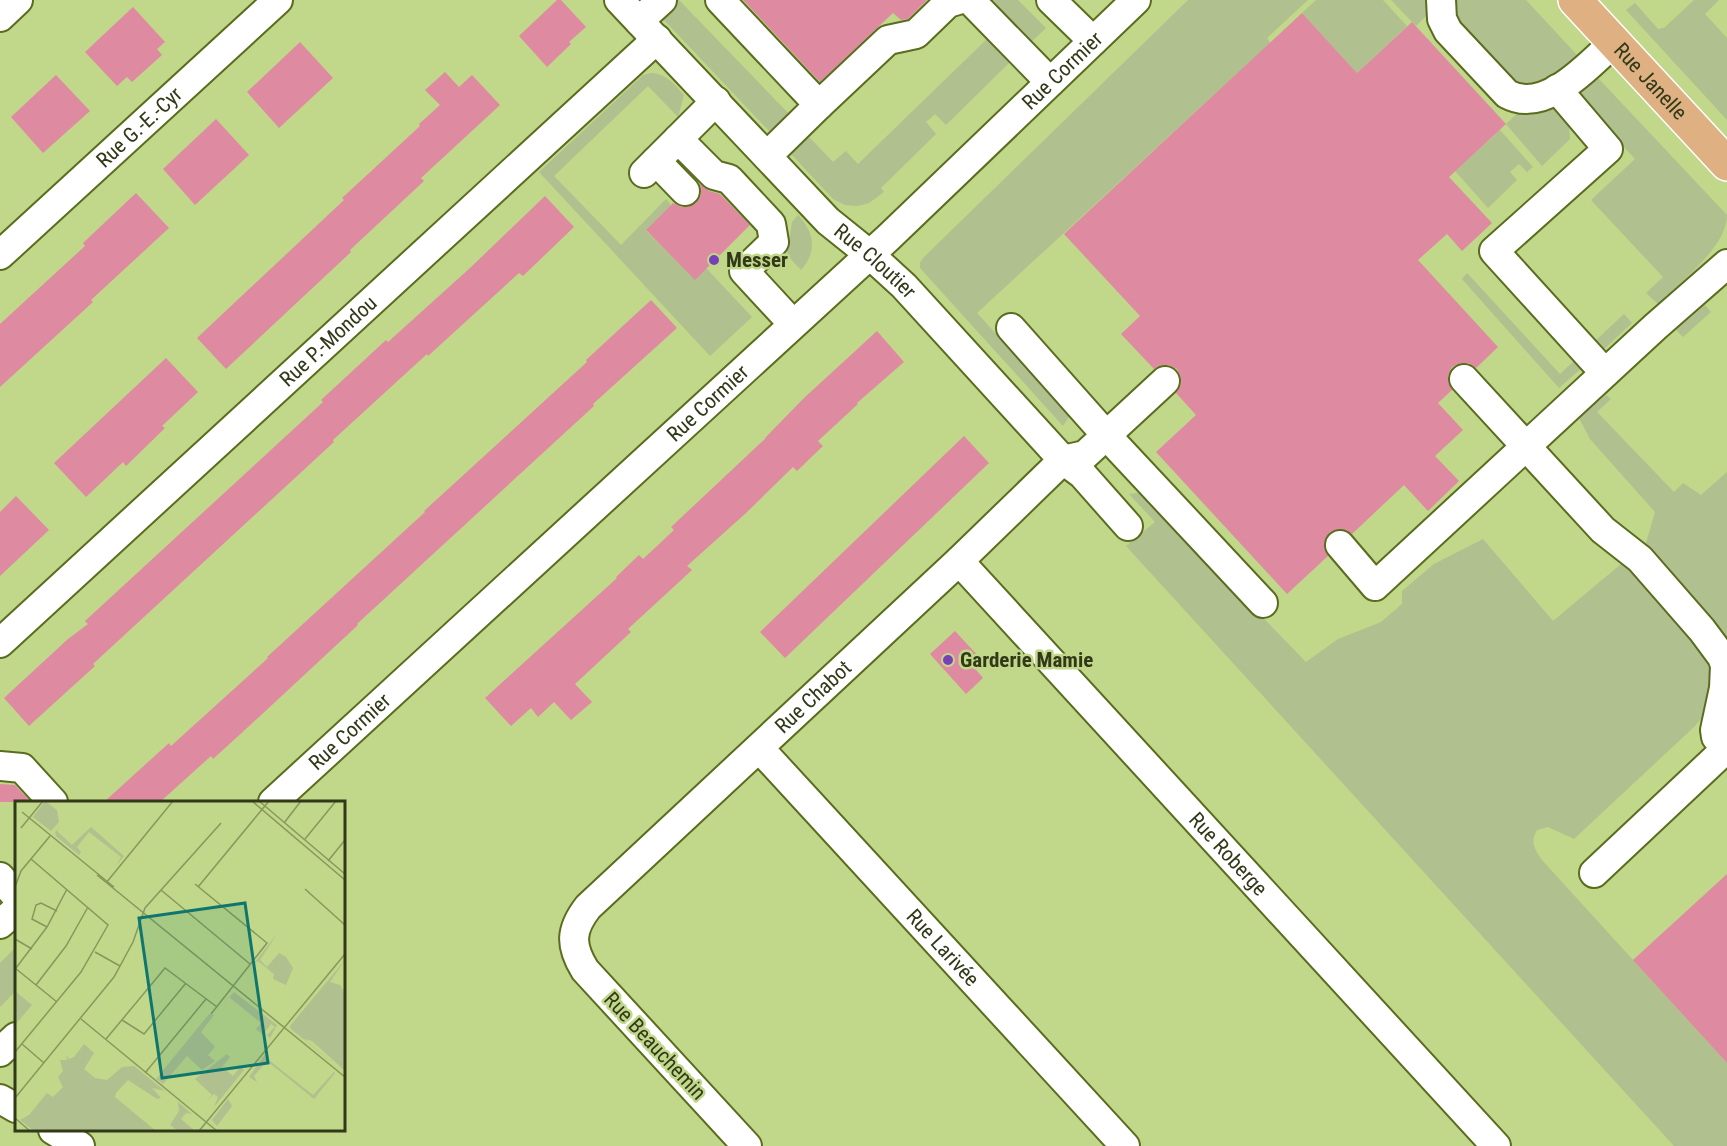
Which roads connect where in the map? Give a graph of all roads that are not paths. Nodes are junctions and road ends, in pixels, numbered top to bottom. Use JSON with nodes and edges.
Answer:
{"nodes":[{"id":1,"x":18,"y":0,"type":"edge"},
{"id":2,"x":278,"y":0,"type":"edge"},
{"id":3,"x":620,"y":0,"type":"edge"},
{"id":4,"x":662,"y":0,"type":"edge"},
{"id":5,"x":720,"y":0,"type":"edge"},
{"id":6,"x":958,"y":0,"type":"edge"},
{"id":7,"x":970,"y":0,"type":"edge"},
{"id":8,"x":1051,"y":0,"type":"edge"},
{"id":9,"x":1136,"y":0,"type":"edge"},
{"id":10,"x":1441,"y":0,"type":"edge"},
{"id":11,"x":1586,"y":4,"type":"edge"},
{"id":12,"x":0,"y":17,"type":"edge"},
{"id":13,"x":648,"y":30,"type":"junction"},
{"id":14,"x":1093,"y":41,"type":"junction"},
{"id":15,"x":1614,"y":42,"type":"junction"},
{"id":16,"x":1050,"y":82,"type":"junction"},
{"id":17,"x":1557,"y":89,"type":"junction"},
{"id":18,"x":716,"y":102,"type":"junction"},
{"id":19,"x":819,"y":105,"type":"junction"},
{"id":20,"x":678,"y":139,"type":"junction"},
{"id":21,"x":766,"y":154,"type":"junction"},
{"id":22,"x":1727,"y":164,"type":"edge"},
{"id":23,"x":685,"y":190,"type":"dead end"},
{"id":24,"x":803,"y":194,"type":"junction"},
{"id":25,"x":744,"y":195,"type":"junction"},
{"id":26,"x":771,"y":224,"type":"junction"},
{"id":27,"x":869,"y":254,"type":"junction"},
{"id":28,"x":0,"y":255,"type":"edge"},
{"id":29,"x":1727,"y":264,"type":"edge"},
{"id":30,"x":794,"y":324,"type":"junction"},
{"id":31,"x":1011,"y":328,"type":"dead end"},
{"id":32,"x":1605,"y":373,"type":"junction"},
{"id":33,"x":1464,"y":379,"type":"dead end"},
{"id":34,"x":1165,"y":381,"type":"dead end"},
{"id":35,"x":1106,"y":435,"type":"junction"},
{"id":36,"x":1526,"y":446,"type":"junction"},
{"id":37,"x":1063,"y":459,"type":"junction"},
{"id":38,"x":1128,"y":526,"type":"dead end"},
{"id":39,"x":1340,"y":545,"type":"dead end"},
{"id":40,"x":959,"y":561,"type":"junction"},
{"id":41,"x":1263,"y":603,"type":"dead end"},
{"id":42,"x":0,"y":644,"type":"edge"},
{"id":43,"x":760,"y":748,"type":"junction"},
{"id":44,"x":1727,"y":748,"type":"edge"},
{"id":45,"x":0,"y":766,"type":"edge"},
{"id":46,"x":51,"y":801,"type":"edge"},
{"id":47,"x":274,"y":801,"type":"edge"},
{"id":48,"x":1593,"y":873,"type":"dead end"},
{"id":49,"x":0,"y":877,"type":"edge"},
{"id":50,"x":15,"y":895,"type":"edge"},
{"id":51,"x":15,"y":911,"type":"edge"},
{"id":52,"x":0,"y":924,"type":"edge"},
{"id":53,"x":574,"y":940,"type":"joint"},
{"id":54,"x":15,"y":1038,"type":"edge"},
{"id":55,"x":0,"y":1052,"type":"edge"},
{"id":56,"x":0,"y":1099,"type":"edge"},
{"id":57,"x":15,"y":1107,"type":"edge"},
{"id":58,"x":55,"y":1131,"type":"edge"},
{"id":59,"x":80,"y":1146,"type":"edge"},
{"id":60,"x":747,"y":1146,"type":"edge"},
{"id":61,"x":1125,"y":1146,"type":"edge"},
{"id":62,"x":1496,"y":1146,"type":"edge"}],
"edges":[{"from":1,"to":12,"type":"street"},
{"from":2,"to":28,"type":"street","name":"Rue G.-E.-Cyr"},
{"from":3,"to":13,"type":"street","name":"Rue Cloutier"},
{"from":4,"to":13,"type":"street","name":"Rue P.-Mondou"},
{"from":5,"to":19,"type":"street"},
{"from":6,"to":19,"type":"street"},
{"from":7,"to":16,"type":"street"},
{"from":8,"to":14,"type":"street"},
{"from":9,"to":14,"type":"street","name":"Rue Cormier"},
{"from":10,"to":17,"type":"street"},
{"from":11,"to":15,"type":"main road","name":"Rue Janelle"},
{"from":13,"to":18,"type":"street","name":"Rue Cloutier"},
{"from":13,"to":42,"type":"street","name":"Rue P.-Mondou"},
{"from":14,"to":16,"type":"street","name":"Rue Cormier"},
{"from":15,"to":17,"type":"street"},
{"from":15,"to":22,"type":"main road","name":"Rue Janelle"},
{"from":16,"to":27,"type":"street","name":"Rue Cormier"},
{"from":17,"to":32,"type":"street"},
{"from":18,"to":20,"type":"street"},
{"from":18,"to":21,"type":"street","name":"Rue Cloutier"},
{"from":19,"to":21,"type":"street"},
{"from":20,"to":23,"type":"street"},
{"from":20,"to":25,"type":"street"},
{"from":21,"to":24,"type":"street","name":"Rue Cloutier"},
{"from":21,"to":25,"type":"street"},
{"from":24,"to":26,"type":"street"},
{"from":24,"to":27,"type":"street","name":"Rue Cloutier"},
{"from":25,"to":26,"type":"street"},
{"from":26,"to":30,"type":"street"},
{"from":27,"to":30,"type":"street","name":"Rue Cormier"},
{"from":27,"to":37,"type":"street","name":"Rue Cloutier"},
{"from":29,"to":32,"type":"street"},
{"from":30,"to":47,"type":"street","name":"Rue Cormier"},
{"from":31,"to":35,"type":"street"},
{"from":32,"to":36,"type":"street"},
{"from":33,"to":36,"type":"street"},
{"from":34,"to":35,"type":"street"},
{"from":35,"to":37,"type":"street"},
{"from":35,"to":41,"type":"street"},
{"from":36,"to":39,"type":"street"},
{"from":36,"to":44,"type":"street"},
{"from":37,"to":38,"type":"street","name":"Rue Cloutier"},
{"from":37,"to":40,"type":"street","name":"Rue Chabot"},
{"from":40,"to":43,"type":"street","name":"Rue Chabot"},
{"from":40,"to":62,"type":"street","name":"Rue Roberge"},
{"from":43,"to":53,"type":"street","name":"Rue Chabot"},
{"from":43,"to":61,"type":"street","name":"Rue Larivée"},
{"from":44,"to":48,"type":"street"},
{"from":45,"to":46,"type":"street"},
{"from":49,"to":50,"type":"street"},
{"from":51,"to":52,"type":"street"},
{"from":53,"to":60,"type":"street","name":"Rue Beauchemin"},
{"from":54,"to":55,"type":"street"},
{"from":56,"to":57,"type":"street"},
{"from":58,"to":59,"type":"street"}]}
